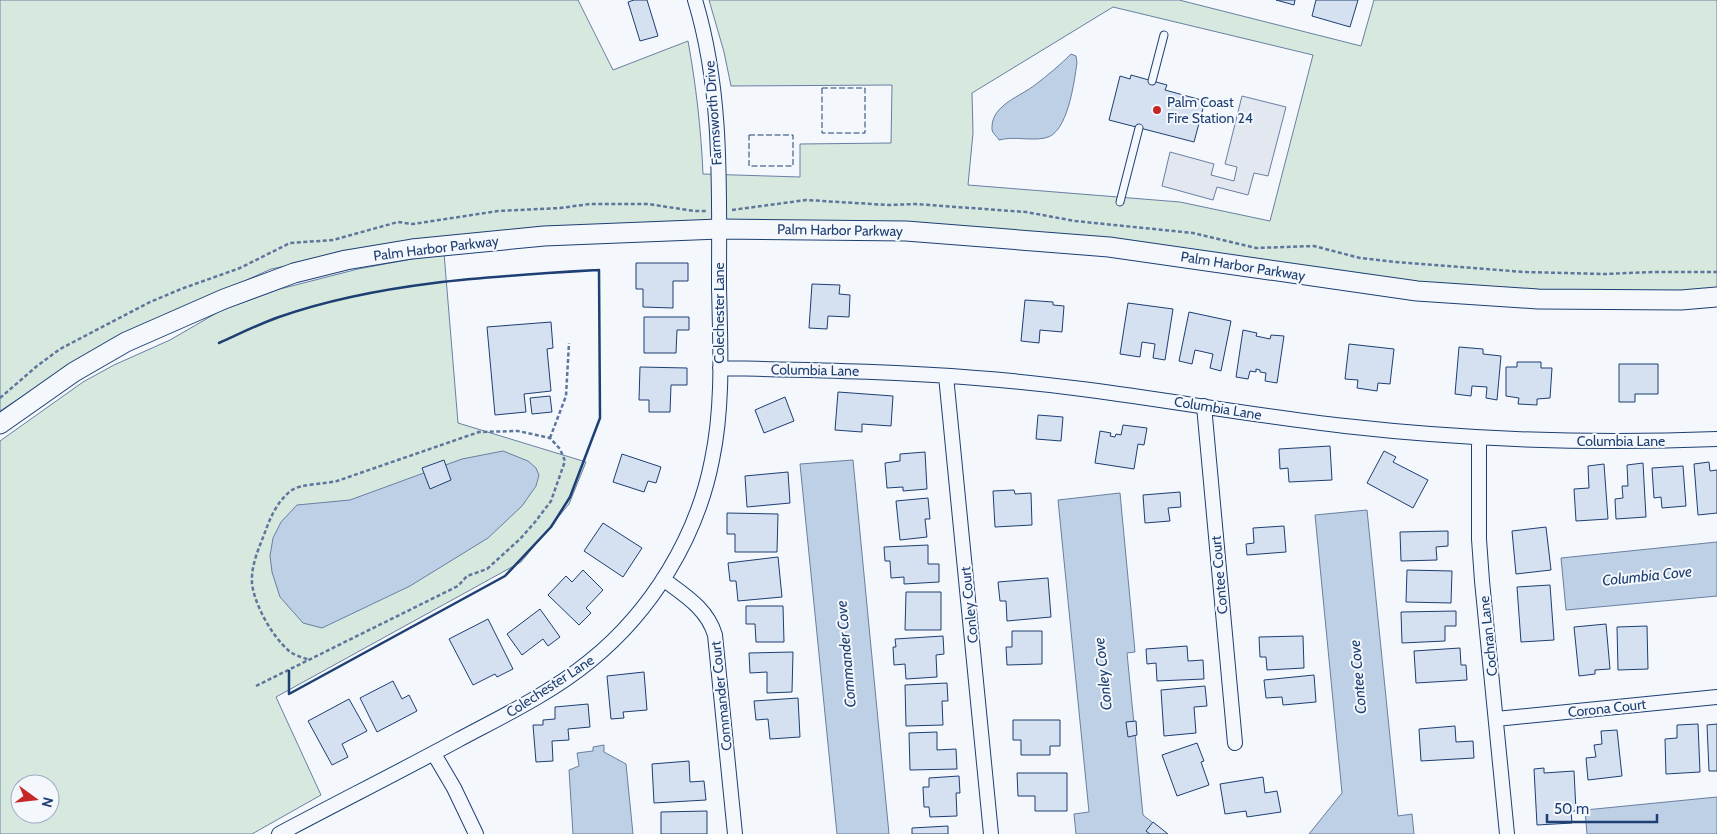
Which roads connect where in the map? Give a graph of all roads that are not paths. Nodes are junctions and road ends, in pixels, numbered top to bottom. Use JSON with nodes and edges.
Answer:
{"nodes":[{"id":1,"x":695,"y":0,"type":"edge"},
{"id":2,"x":1164,"y":35,"type":"dead end"},
{"id":3,"x":1152,"y":81,"type":"dead end"},
{"id":4,"x":1139,"y":128,"type":"dead end"},
{"id":5,"x":1120,"y":202,"type":"dead end"},
{"id":6,"x":719,"y":229,"type":"junction"},
{"id":7,"x":1717,"y":297,"type":"edge"},
{"id":8,"x":720,"y":368,"type":"junction"},
{"id":9,"x":946,"y":376,"type":"junction"},
{"id":10,"x":1204,"y":406,"type":"junction"},
{"id":11,"x":1,"y":420,"type":"edge"},
{"id":12,"x":1479,"y":438,"type":"junction"},
{"id":13,"x":1717,"y":439,"type":"edge"},
{"id":14,"x":663,"y":579,"type":"junction"},
{"id":15,"x":1717,"y":696,"type":"edge"},
{"id":16,"x":1496,"y":720,"type":"junction"},
{"id":17,"x":1235,"y":743,"type":"dead end"},
{"id":18,"x":434,"y":754,"type":"junction"},
{"id":19,"x":279,"y":834,"type":"edge"},
{"id":20,"x":476,"y":834,"type":"edge"},
{"id":21,"x":735,"y":834,"type":"edge"},
{"id":22,"x":991,"y":834,"type":"edge"},
{"id":23,"x":1507,"y":834,"type":"edge"}],
"edges":[{"from":1,"to":6,"type":"street","name":"Farmsworth Drive"},
{"from":2,"to":3,"type":"lane"},
{"from":4,"to":5,"type":"lane"},
{"from":6,"to":7,"type":"street","name":"Palm Harbor Parkway"},
{"from":6,"to":8,"type":"street","name":"Colechester Lane"},
{"from":6,"to":11,"type":"street","name":"Palm Harbor Parkway"},
{"from":8,"to":9,"type":"street","name":"Columbia Lane"},
{"from":8,"to":14,"type":"street","name":"Colechester Lane"},
{"from":9,"to":10,"type":"street","name":"Columbia Lane"},
{"from":9,"to":22,"type":"street","name":"Conley Court"},
{"from":10,"to":12,"type":"street","name":"Columbia Lane"},
{"from":10,"to":17,"type":"street","name":"Contee Court"},
{"from":12,"to":13,"type":"street","name":"Columbia Lane"},
{"from":12,"to":16,"type":"street","name":"Cochran Lane"},
{"from":14,"to":18,"type":"street","name":"Colechester Lane"},
{"from":14,"to":21,"type":"street","name":"Commander Court"},
{"from":15,"to":16,"type":"street","name":"Corona Court"},
{"from":16,"to":23,"type":"street","name":"Cochran Lane"},
{"from":18,"to":19,"type":"street","name":"Colechester Lane"},
{"from":18,"to":20,"type":"street"}]}
